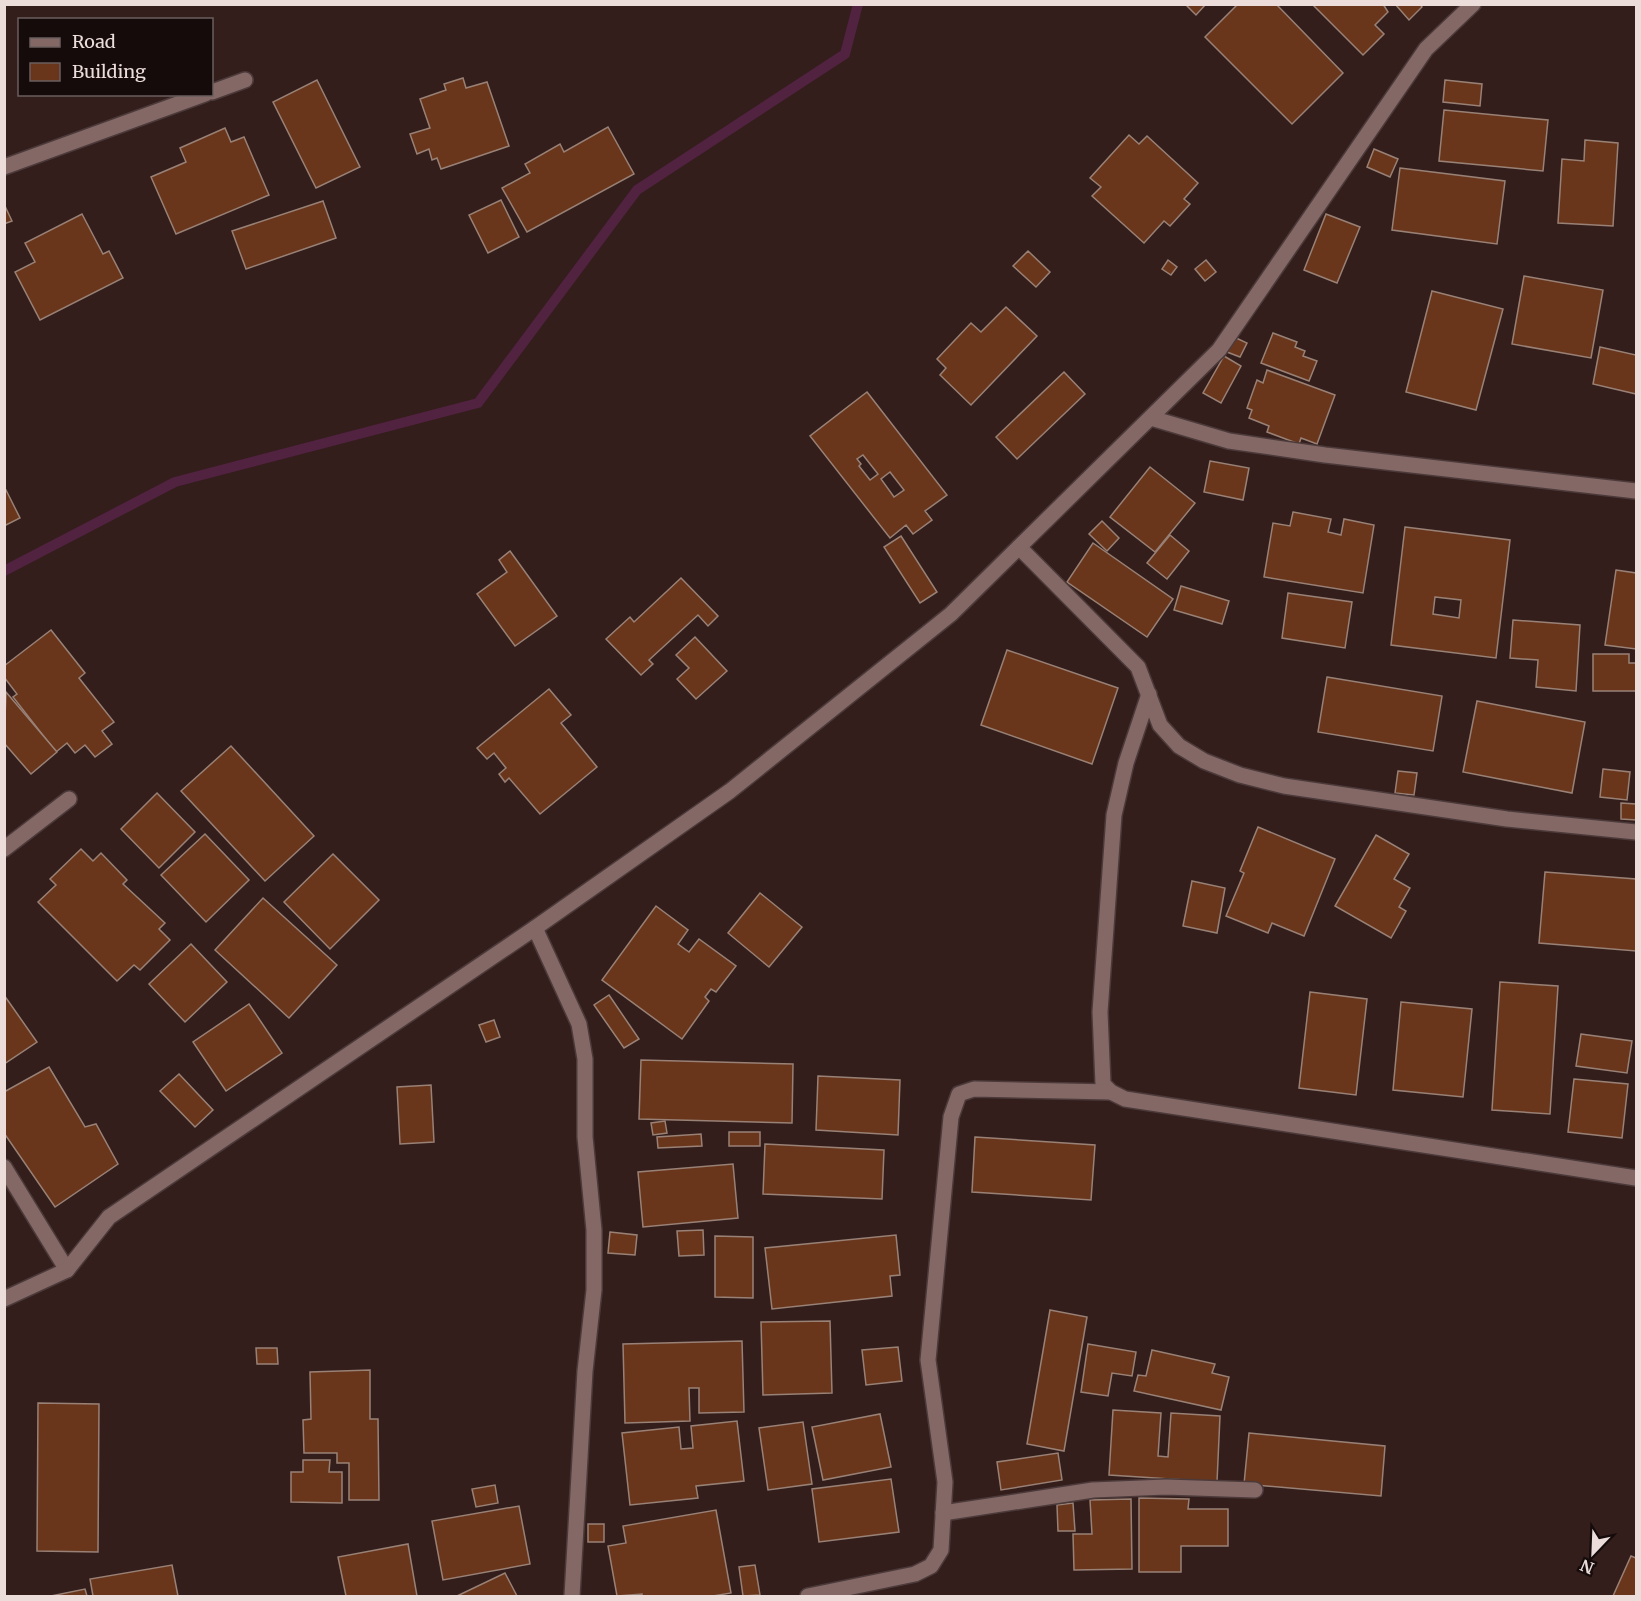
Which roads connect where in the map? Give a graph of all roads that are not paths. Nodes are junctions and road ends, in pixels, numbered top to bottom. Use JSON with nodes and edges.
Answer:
{"nodes":[{"id":1,"x":1473,"y":4,"type":"edge"},
{"id":2,"x":245,"y":80,"type":"dead end"},
{"id":3,"x":213,"y":92,"type":"edge"},
{"id":4,"x":199,"y":96,"type":"edge"},
{"id":5,"x":4,"y":167,"type":"edge"},
{"id":6,"x":1151,"y":418,"type":"junction"},
{"id":7,"x":1636,"y":491,"type":"edge"},
{"id":8,"x":1019,"y":547,"type":"junction"},
{"id":9,"x":1149,"y":694,"type":"junction"},
{"id":10,"x":69,"y":799,"type":"dead end"},
{"id":11,"x":1636,"y":832,"type":"edge"},
{"id":12,"x":4,"y":849,"type":"edge"},
{"id":13,"x":535,"y":928,"type":"junction"},
{"id":14,"x":1111,"y":1092,"type":"junction"},
{"id":15,"x":4,"y":1167,"type":"edge"},
{"id":16,"x":1636,"y":1178,"type":"edge"},
{"id":17,"x":67,"y":1270,"type":"junction"},
{"id":18,"x":4,"y":1299,"type":"edge"},
{"id":19,"x":1255,"y":1490,"type":"dead end"},
{"id":20,"x":943,"y":1513,"type":"junction"},
{"id":21,"x":572,"y":1596,"type":"edge"},
{"id":22,"x":808,"y":1596,"type":"edge"}],
"edges":[{"from":1,"to":6,"type":"street"},
{"from":2,"to":3,"type":"street"},
{"from":4,"to":5,"type":"street"},
{"from":6,"to":7,"type":"street"},
{"from":6,"to":8,"type":"street"},
{"from":8,"to":9,"type":"street"},
{"from":8,"to":13,"type":"street"},
{"from":9,"to":11,"type":"street"},
{"from":9,"to":14,"type":"street"},
{"from":10,"to":12,"type":"street"},
{"from":13,"to":17,"type":"street"},
{"from":13,"to":21,"type":"street"},
{"from":14,"to":16,"type":"street"},
{"from":14,"to":20,"type":"street"},
{"from":15,"to":17,"type":"street"},
{"from":17,"to":18,"type":"street"},
{"from":19,"to":20,"type":"street"},
{"from":20,"to":22,"type":"street"}]}
